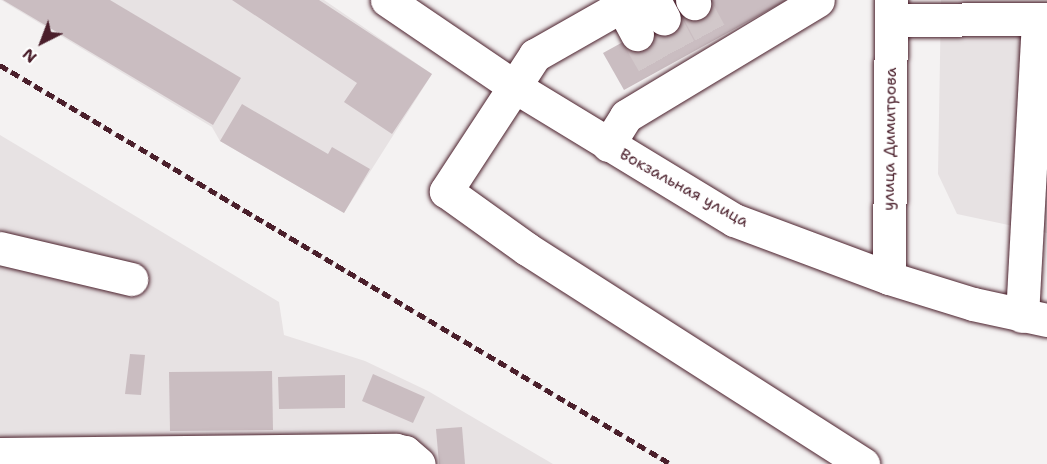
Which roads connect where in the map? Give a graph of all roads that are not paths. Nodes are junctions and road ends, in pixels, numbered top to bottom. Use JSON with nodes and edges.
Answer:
{"nodes":[{"id":1,"x":387,"y":0,"type":"edge"},
{"id":2,"x":818,"y":0,"type":"edge"},
{"id":3,"x":891,"y":10,"type":"edge"},
{"id":4,"x":642,"y":12,"type":"edge"},
{"id":5,"x":1043,"y":19,"type":"edge"},
{"id":6,"x":512,"y":85,"type":"junction"},
{"id":7,"x":608,"y":145,"type":"junction"},
{"id":8,"x":0,"y":248,"type":"edge"},
{"id":9,"x":889,"y":278,"type":"junction"},
{"id":10,"x":131,"y":279,"type":"dead end"},
{"id":11,"x":1035,"y":318,"type":"edge"},
{"id":12,"x":0,"y":454,"type":"edge"},
{"id":13,"x":419,"y":464,"type":"edge"},
{"id":14,"x":863,"y":464,"type":"edge"}],
"edges":[{"from":1,"to":6,"type":"street","name":"Вокзальная улица"},
{"from":2,"to":7,"type":"street"},
{"from":3,"to":5,"type":"street"},
{"from":3,"to":9,"type":"street","name":"улица Димитрова"},
{"from":4,"to":6,"type":"street"},
{"from":5,"to":11,"type":"street"},
{"from":6,"to":7,"type":"street","name":"Вокзальная улица"},
{"from":6,"to":14,"type":"street"},
{"from":7,"to":9,"type":"street","name":"Вокзальная улица"},
{"from":8,"to":10,"type":"street"},
{"from":9,"to":11,"type":"street","name":"Вокзальная улица"},
{"from":12,"to":13,"type":"street"}]}
